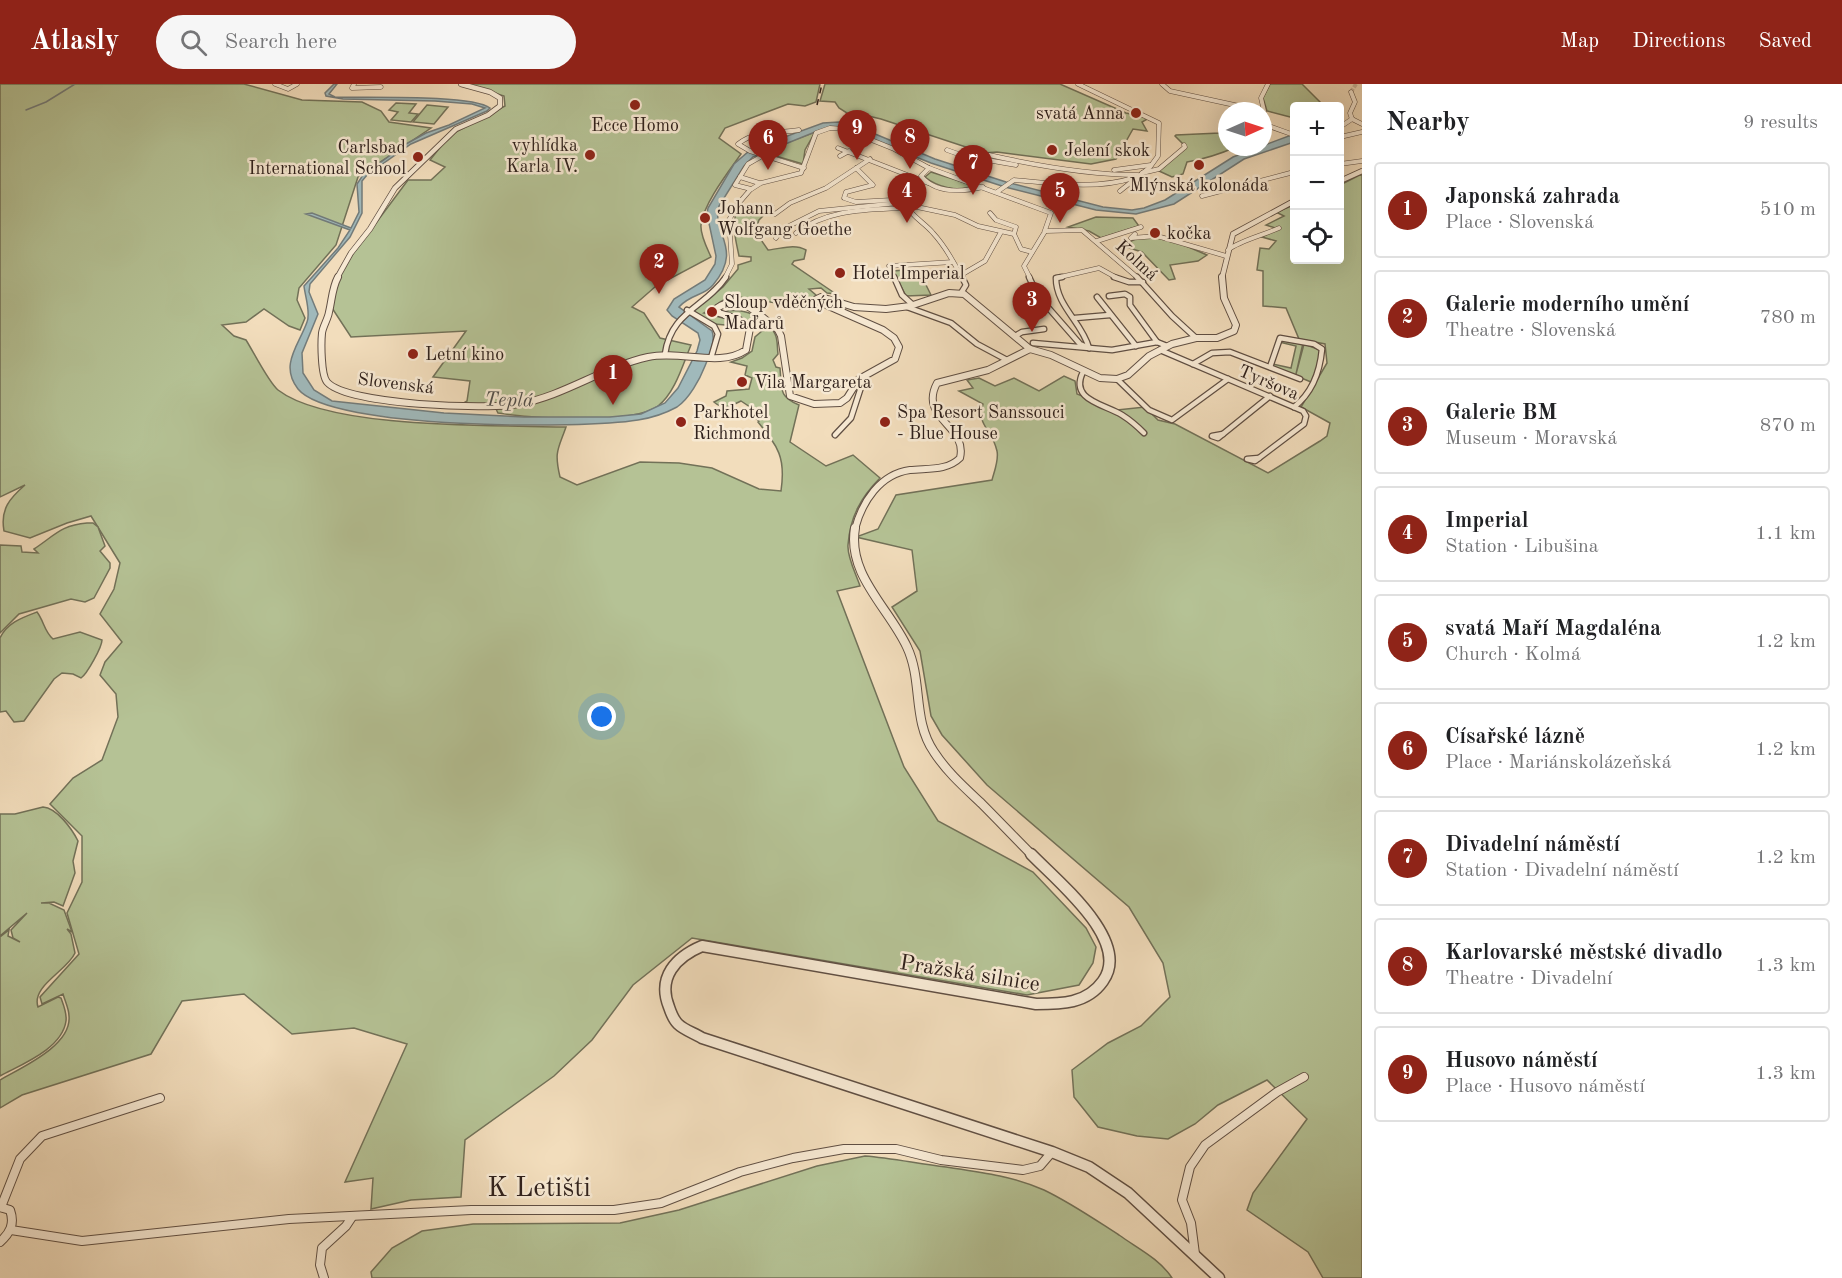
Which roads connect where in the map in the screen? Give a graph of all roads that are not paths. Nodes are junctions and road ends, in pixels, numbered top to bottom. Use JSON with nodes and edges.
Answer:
{"nodes":[{"id":1,"x":275,"y":84,"type":"edge"},
{"id":2,"x":297,"y":84,"type":"edge"},
{"id":3,"x":354,"y":84,"type":"edge"},
{"id":4,"x":461,"y":84,"type":"edge"},
{"id":5,"x":1078,"y":84,"type":"edge"},
{"id":6,"x":1162,"y":84,"type":"edge"},
{"id":7,"x":1268,"y":84,"type":"edge"},
{"id":8,"x":381,"y":87,"type":"dead end"},
{"id":9,"x":1351,"y":92,"type":"tunnel mouth"},
{"id":10,"x":1218,"y":102,"type":"edge"},
{"id":11,"x":1262,"y":102,"type":"edge"},
{"id":12,"x":1353,"y":119,"type":"junction"},
{"id":13,"x":1362,"y":123,"type":"edge"},
{"id":14,"x":1344,"y":125,"type":"edge"},
{"id":15,"x":1272,"y":127,"type":"edge"},
{"id":16,"x":800,"y":130,"type":"dead end"},
{"id":17,"x":1362,"y":132,"type":"edge"},
{"id":18,"x":1290,"y":133,"type":"edge"},
{"id":19,"x":1344,"y":136,"type":"edge"},
{"id":20,"x":1184,"y":145,"type":"dead end"},
{"id":21,"x":838,"y":148,"type":"dead end"},
{"id":22,"x":946,"y":150,"type":"dead end"},
{"id":23,"x":849,"y":151,"type":"junction"},
{"id":24,"x":762,"y":154,"type":"junction"},
{"id":25,"x":989,"y":155,"type":"dead end"},
{"id":26,"x":840,"y":156,"type":"dead end"},
{"id":27,"x":870,"y":159,"type":"junction"},
{"id":28,"x":1362,"y":161,"type":"edge"},
{"id":29,"x":1344,"y":163,"type":"edge"},
{"id":30,"x":1151,"y":165,"type":"junction"},
{"id":31,"x":928,"y":167,"type":"junction"},
{"id":32,"x":1048,"y":167,"type":"junction"},
{"id":33,"x":804,"y":168,"type":"junction"},
{"id":34,"x":856,"y":168,"type":"junction"},
{"id":35,"x":1114,"y":170,"type":"dead end"},
{"id":36,"x":1362,"y":171,"type":"edge"},
{"id":37,"x":1290,"y":173,"type":"edge"},
{"id":38,"x":1140,"y":174,"type":"junction"},
{"id":39,"x":740,"y":177,"type":"junction"},
{"id":40,"x":1344,"y":179,"type":"edge"},
{"id":41,"x":760,"y":183,"type":"junction"},
{"id":42,"x":928,"y":183,"type":"junction"},
{"id":43,"x":983,"y":187,"type":"junction"},
{"id":44,"x":751,"y":189,"type":"junction"},
{"id":45,"x":996,"y":191,"type":"junction"},
{"id":46,"x":1120,"y":191,"type":"dead end"},
{"id":47,"x":1202,"y":196,"type":"dead end"},
{"id":48,"x":1290,"y":203,"type":"edge"},
{"id":49,"x":906,"y":205,"type":"junction"},
{"id":50,"x":826,"y":209,"type":"junction"},
{"id":51,"x":990,"y":213,"type":"dead end"},
{"id":52,"x":775,"y":214,"type":"dead end"},
{"id":53,"x":832,"y":214,"type":"junction"},
{"id":54,"x":1141,"y":227,"type":"dead end"},
{"id":55,"x":1279,"y":228,"type":"dead end"},
{"id":56,"x":1001,"y":231,"type":"junction"},
{"id":57,"x":1046,"y":231,"type":"junction"},
{"id":58,"x":796,"y":232,"type":"dead end"},
{"id":59,"x":1014,"y":234,"type":"junction"},
{"id":60,"x":1135,"y":234,"type":"dead end"},
{"id":61,"x":776,"y":238,"type":"dead end"},
{"id":62,"x":1097,"y":240,"type":"junction"},
{"id":63,"x":1032,"y":252,"type":"junction"},
{"id":64,"x":1227,"y":253,"type":"junction"},
{"id":65,"x":953,"y":262,"type":"junction"},
{"id":66,"x":961,"y":275,"type":"junction"},
{"id":67,"x":1143,"y":282,"type":"junction"},
{"id":68,"x":961,"y":293,"type":"junction"},
{"id":69,"x":1109,"y":296,"type":"dead end"},
{"id":70,"x":1097,"y":297,"type":"dead end"},
{"id":71,"x":910,"y":306,"type":"junction"},
{"id":72,"x":686,"y":311,"type":"junction"},
{"id":73,"x":1110,"y":315,"type":"junction"},
{"id":74,"x":1075,"y":318,"type":"junction"},
{"id":75,"x":1044,"y":329,"type":"dead end"},
{"id":76,"x":1015,"y":336,"type":"junction"},
{"id":77,"x":1196,"y":338,"type":"junction"},
{"id":78,"x":1157,"y":342,"type":"junction"},
{"id":79,"x":1031,"y":346,"type":"junction"},
{"id":80,"x":1136,"y":346,"type":"junction"},
{"id":81,"x":1167,"y":346,"type":"junction"},
{"id":82,"x":1089,"y":348,"type":"junction"},
{"id":83,"x":1160,"y":350,"type":"junction"},
{"id":84,"x":665,"y":354,"type":"junction"},
{"id":85,"x":710,"y":357,"type":"junction"},
{"id":86,"x":1007,"y":360,"type":"junction"},
{"id":87,"x":1193,"y":364,"type":"junction"},
{"id":88,"x":1270,"y":367,"type":"junction"},
{"id":89,"x":1083,"y":372,"type":"junction"},
{"id":90,"x":862,"y":377,"type":"junction"},
{"id":91,"x":1117,"y":379,"type":"junction"},
{"id":92,"x":1228,"y":379,"type":"junction"},
{"id":93,"x":1300,"y":379,"type":"dead end"},
{"id":94,"x":1270,"y":396,"type":"junction"},
{"id":95,"x":1294,"y":407,"type":"junction"},
{"id":96,"x":1144,"y":433,"type":"dead end"},
{"id":97,"x":1223,"y":434,"type":"dead end"},
{"id":98,"x":835,"y":435,"type":"dead end"},
{"id":99,"x":1259,"y":458,"type":"dead end"},
{"id":100,"x":1304,"y":1077,"type":"dead end"},
{"id":101,"x":160,"y":1098,"type":"dead end"},
{"id":102,"x":1052,"y":1152,"type":"junction"},
{"id":103,"x":0,"y":1207,"type":"edge"},
{"id":104,"x":352,"y":1217,"type":"junction"},
{"id":105,"x":11,"y":1230,"type":"junction"},
{"id":106,"x":0,"y":1242,"type":"edge"},
{"id":107,"x":1195,"y":1254,"type":"junction"},
{"id":108,"x":324,"y":1278,"type":"edge"},
{"id":109,"x":1219,"y":1278,"type":"edge"}],
"edges":[{"from":1,"to":2,"type":"street"},
{"from":3,"to":8,"type":"street"},
{"from":4,"to":84,"type":"street","name":"Slovenská"},
{"from":5,"to":30,"type":"street"},
{"from":6,"to":10,"type":"street"},
{"from":7,"to":11,"type":"street"},
{"from":9,"to":12,"type":"street"},
{"from":12,"to":13,"type":"street"},
{"from":12,"to":14,"type":"street"},
{"from":15,"to":18,"type":"street"},
{"from":16,"to":24,"type":"street"},
{"from":17,"to":19,"type":"street"},
{"from":20,"to":38,"type":"street"},
{"from":21,"to":23,"type":"street"},
{"from":22,"to":32,"type":"street"},
{"from":23,"to":26,"type":"street"},
{"from":23,"to":27,"type":"street"},
{"from":24,"to":33,"type":"street"},
{"from":24,"to":39,"type":"street"},
{"from":25,"to":32,"type":"street"},
{"from":27,"to":34,"type":"street"},
{"from":27,"to":42,"type":"street"},
{"from":28,"to":29,"type":"street"},
{"from":30,"to":35,"type":"street"},
{"from":30,"to":38,"type":"street"},
{"from":31,"to":33,"type":"street"},
{"from":31,"to":42,"type":"street"},
{"from":31,"to":43,"type":"street"},
{"from":31,"to":45,"type":"street"},
{"from":32,"to":38,"type":"street"},
{"from":33,"to":41,"type":"street"},
{"from":34,"to":49,"type":"street"},
{"from":34,"to":52,"type":"street"},
{"from":36,"to":40,"type":"street"},
{"from":37,"to":47,"type":"street"},
{"from":38,"to":45,"type":"street"},
{"from":38,"to":46,"type":"street"},
{"from":39,"to":41,"type":"street"},
{"from":39,"to":44,"type":"street"},
{"from":41,"to":44,"type":"street"},
{"from":42,"to":43,"type":"street"},
{"from":43,"to":45,"type":"street"},
{"from":44,"to":72,"type":"street"},
{"from":45,"to":57,"type":"street"},
{"from":48,"to":64,"type":"street"},
{"from":49,"to":50,"type":"street"},
{"from":49,"to":53,"type":"street"},
{"from":49,"to":56,"type":"street"},
{"from":49,"to":65,"type":"street"},
{"from":50,"to":53,"type":"street"},
{"from":50,"to":61,"type":"street"},
{"from":51,"to":59,"type":"street"},
{"from":53,"to":58,"type":"street"},
{"from":54,"to":62,"type":"street"},
{"from":55,"to":64,"type":"street"},
{"from":56,"to":59,"type":"street"},
{"from":56,"to":66,"type":"street"},
{"from":57,"to":62,"type":"street","name":"Kolmá"},
{"from":57,"to":63,"type":"street"},
{"from":59,"to":63,"type":"street"},
{"from":60,"to":64,"type":"street"},
{"from":62,"to":67,"type":"street","name":"Kolmá"},
{"from":63,"to":82,"type":"street"},
{"from":64,"to":77,"type":"street"},
{"from":65,"to":66,"type":"street"},
{"from":65,"to":71,"type":"street"},
{"from":66,"to":68,"type":"street"},
{"from":67,"to":74,"type":"street"},
{"from":67,"to":77,"type":"street","name":"Kolmá"},
{"from":68,"to":71,"type":"street"},
{"from":68,"to":76,"type":"street"},
{"from":69,"to":78,"type":"street"},
{"from":70,"to":73,"type":"street"},
{"from":71,"to":86,"type":"street"},
{"from":71,"to":90,"type":"street"},
{"from":72,"to":84,"type":"street"},
{"from":72,"to":85,"type":"street"},
{"from":73,"to":74,"type":"street"},
{"from":73,"to":80,"type":"street"},
{"from":74,"to":82,"type":"street"},
{"from":75,"to":76,"type":"street"},
{"from":76,"to":79,"type":"street"},
{"from":77,"to":81,"type":"street"},
{"from":78,"to":80,"type":"street"},
{"from":78,"to":81,"type":"street"},
{"from":79,"to":82,"type":"street"},
{"from":79,"to":86,"type":"street","name":"Pražská silnice"},
{"from":79,"to":89,"type":"street"},
{"from":80,"to":82,"type":"street"},
{"from":81,"to":83,"type":"street"},
{"from":83,"to":87,"type":"street","name":"Tyršova"},
{"from":83,"to":91,"type":"street"},
{"from":84,"to":85,"type":"street"},
{"from":85,"to":90,"type":"street"},
{"from":86,"to":102,"type":"street","name":"Pražská silnice"},
{"from":87,"to":88,"type":"street"},
{"from":87,"to":92,"type":"street","name":"Tyršova"},
{"from":88,"to":93,"type":"street"},
{"from":88,"to":95,"type":"street"},
{"from":89,"to":91,"type":"street"},
{"from":89,"to":96,"type":"street"},
{"from":90,"to":98,"type":"street"},
{"from":91,"to":92,"type":"street"},
{"from":92,"to":94,"type":"street","name":"Tyršova"},
{"from":94,"to":95,"type":"street","name":"Tyršova"},
{"from":94,"to":97,"type":"street"},
{"from":95,"to":99,"type":"street","name":"Tyršova"},
{"from":100,"to":107,"type":"street"},
{"from":101,"to":103,"type":"street"},
{"from":102,"to":104,"type":"street","name":"K Letišti"},
{"from":102,"to":107,"type":"street","name":"Pražská silnice"},
{"from":103,"to":105,"type":"street"},
{"from":104,"to":105,"type":"street","name":"K Letišti"},
{"from":104,"to":108,"type":"street"},
{"from":105,"to":106,"type":"street"},
{"from":107,"to":109,"type":"street","name":"Pražská silnice"}]}
